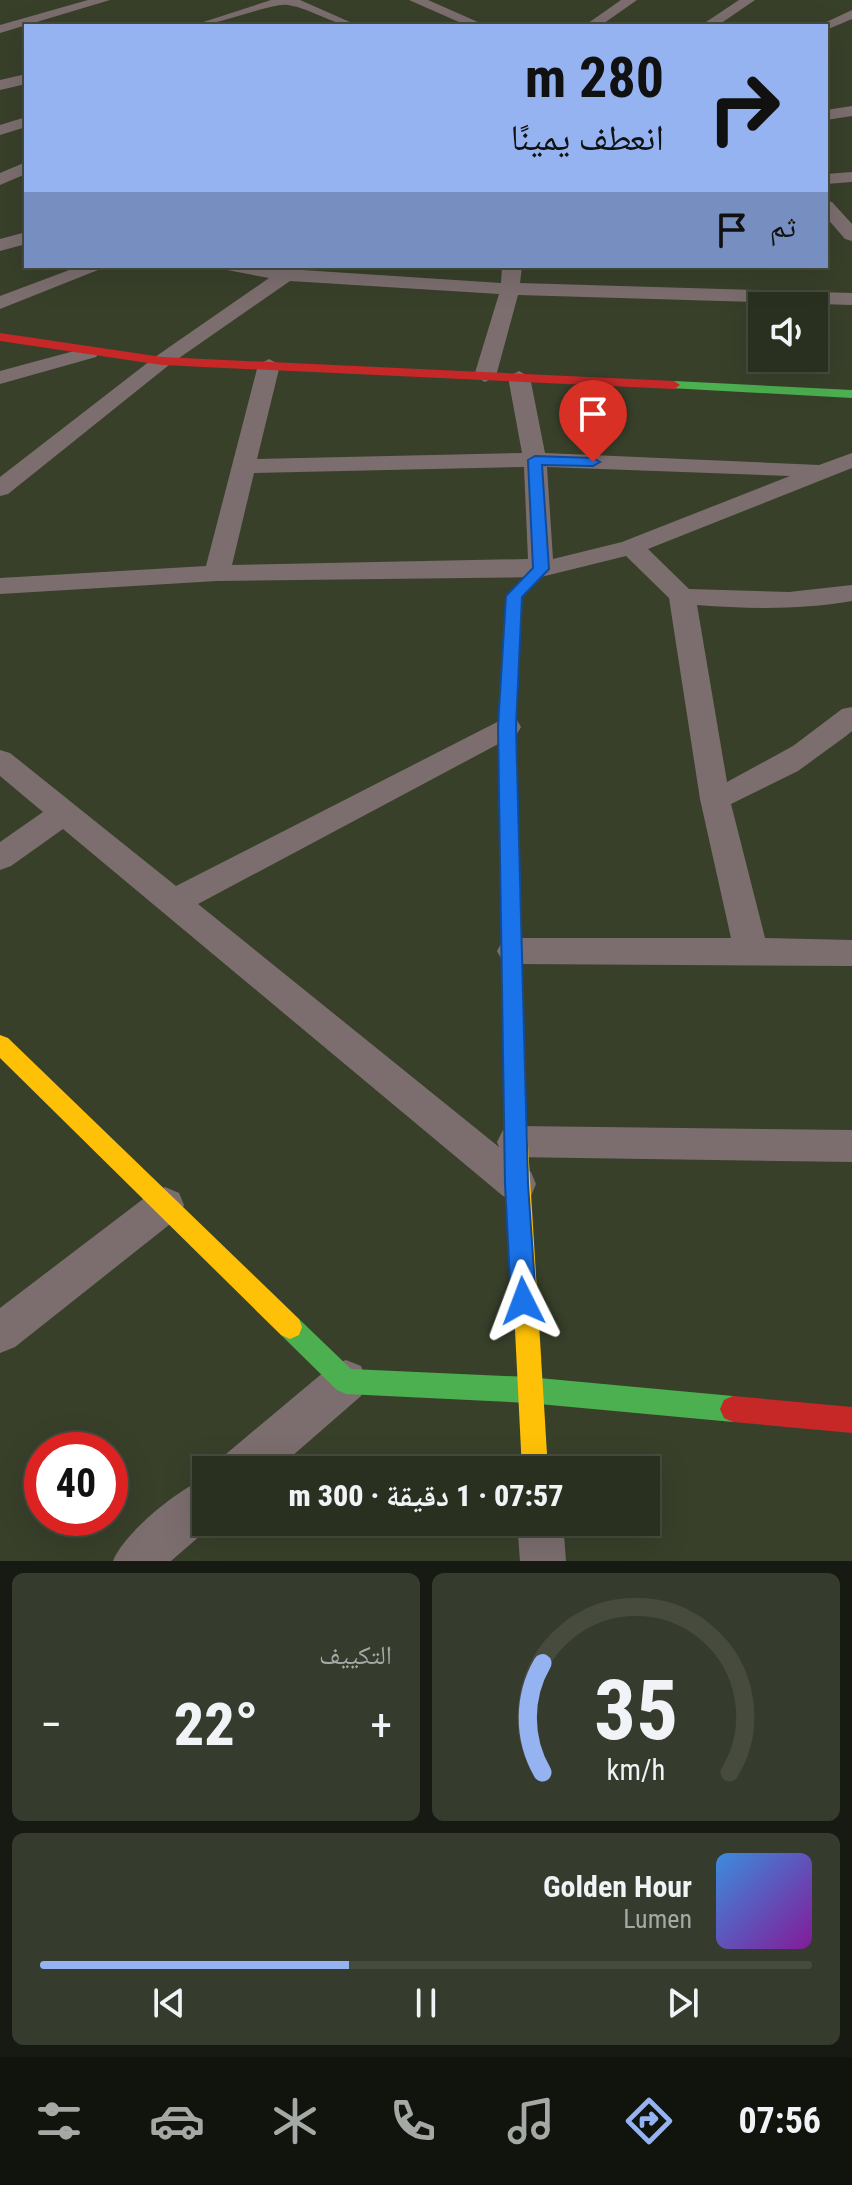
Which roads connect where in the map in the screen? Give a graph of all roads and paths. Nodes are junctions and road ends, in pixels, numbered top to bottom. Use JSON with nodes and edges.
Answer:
{"nodes":[{"id":1,"x":103,"y":0,"type":"edge"},
{"id":2,"x":287,"y":0,"type":"edge"},
{"id":3,"x":416,"y":0,"type":"edge"},
{"id":4,"x":630,"y":0,"type":"edge"},
{"id":5,"x":718,"y":2,"type":"dead end"},
{"id":6,"x":744,"y":3,"type":"edge"},
{"id":7,"x":852,"y":14,"type":"edge"},
{"id":8,"x":456,"y":16,"type":"junction"},
{"id":9,"x":432,"y":23,"type":"dead end"},
{"id":10,"x":205,"y":24,"type":"edge"},
{"id":11,"x":347,"y":24,"type":"edge"},
{"id":12,"x":475,"y":24,"type":"edge"},
{"id":13,"x":594,"y":24,"type":"edge"},
{"id":14,"x":710,"y":24,"type":"edge"},
{"id":15,"x":828,"y":25,"type":"edge"},
{"id":16,"x":2,"y":27,"type":"edge"},
{"id":17,"x":24,"y":36,"type":"edge"},
{"id":18,"x":24,"y":79,"type":"edge"},
{"id":19,"x":0,"y":85,"type":"edge"},
{"id":20,"x":828,"y":104,"type":"edge"},
{"id":21,"x":852,"y":104,"type":"edge"},
{"id":22,"x":852,"y":111,"type":"edge"},
{"id":23,"x":828,"y":115,"type":"edge"},
{"id":24,"x":24,"y":123,"type":"edge"},
{"id":25,"x":0,"y":130,"type":"edge"},
{"id":26,"x":24,"y":168,"type":"edge"},
{"id":27,"x":852,"y":177,"type":"edge"},
{"id":28,"x":828,"y":179,"type":"edge"},
{"id":29,"x":0,"y":180,"type":"edge"},
{"id":30,"x":828,"y":209,"type":"edge"},
{"id":31,"x":841,"y":229,"type":"edge"},
{"id":32,"x":24,"y":239,"type":"edge"},
{"id":33,"x":0,"y":245,"type":"edge"},
{"id":34,"x":93,"y":268,"type":"edge"},
{"id":35,"x":263,"y":268,"type":"edge"},
{"id":36,"x":512,"y":268,"type":"edge"},
{"id":37,"x":292,"y":270,"type":"edge"},
{"id":38,"x":510,"y":289,"type":"junction"},
{"id":39,"x":852,"y":299,"type":"edge"},
{"id":40,"x":0,"y":303,"type":"edge"},
{"id":41,"x":0,"y":337,"type":"edge"},
{"id":42,"x":89,"y":353,"type":"junction"},
{"id":43,"x":162,"y":361,"type":"junction"},
{"id":44,"x":269,"y":365,"type":"junction"},
{"id":45,"x":485,"y":376,"type":"junction"},
{"id":46,"x":519,"y":377,"type":"junction"},
{"id":47,"x":0,"y":378,"type":"edge"},
{"id":48,"x":852,"y":394,"type":"edge"},
{"id":49,"x":535,"y":460,"type":"junction"},
{"id":50,"x":852,"y":460,"type":"edge"},
{"id":51,"x":246,"y":466,"type":"junction"},
{"id":52,"x":826,"y":470,"type":"junction"},
{"id":53,"x":0,"y":489,"type":"edge"},
{"id":54,"x":631,"y":547,"type":"junction"},
{"id":55,"x":541,"y":569,"type":"junction"},
{"id":56,"x":217,"y":573,"type":"junction"},
{"id":57,"x":0,"y":586,"type":"edge"},
{"id":58,"x":852,"y":593,"type":"edge"},
{"id":59,"x":682,"y":596,"type":"junction"},
{"id":60,"x":852,"y":716,"type":"edge"},
{"id":61,"x":507,"y":727,"type":"junction"},
{"id":62,"x":0,"y":760,"type":"edge"},
{"id":63,"x":715,"y":799,"type":"junction"},
{"id":64,"x":64,"y":813,"type":"junction"},
{"id":65,"x":0,"y":858,"type":"edge"},
{"id":66,"x":176,"y":901,"type":"junction"},
{"id":67,"x":514,"y":951,"type":"junction"},
{"id":68,"x":751,"y":951,"type":"junction"},
{"id":69,"x":852,"y":953,"type":"edge"},
{"id":70,"x":0,"y":1044,"type":"edge"},
{"id":71,"x":516,"y":1142,"type":"junction"},
{"id":72,"x":852,"y":1146,"type":"edge"},
{"id":73,"x":517,"y":1184,"type":"junction"},
{"id":74,"x":165,"y":1205,"type":"junction"},
{"id":75,"x":0,"y":1333,"type":"edge"},
{"id":76,"x":346,"y":1381,"type":"junction"},
{"id":77,"x":528,"y":1390,"type":"junction"},
{"id":78,"x":852,"y":1420,"type":"edge"},
{"id":79,"x":258,"y":1456,"type":"edge"},
{"id":80,"x":534,"y":1456,"type":"edge"},
{"id":81,"x":192,"y":1513,"type":"edge"},
{"id":82,"x":541,"y":1536,"type":"edge"},
{"id":83,"x":136,"y":1561,"type":"edge"},
{"id":84,"x":543,"y":1561,"type":"edge"}],
"edges":[{"from":1,"to":16,"type":"street"},
{"from":2,"to":10,"type":"street"},
{"from":2,"to":11,"type":"street"},
{"from":3,"to":8,"type":"street"},
{"from":4,"to":13,"type":"street"},
{"from":5,"to":6,"type":"street"},
{"from":6,"to":14,"type":"street"},
{"from":7,"to":15,"type":"street"},
{"from":8,"to":9,"type":"street"},
{"from":8,"to":12,"type":"street"},
{"from":16,"to":17,"type":"street"},
{"from":18,"to":19,"type":"street"},
{"from":20,"to":21,"type":"street"},
{"from":22,"to":23,"type":"street"},
{"from":24,"to":25,"type":"street"},
{"from":26,"to":29,"type":"street"},
{"from":27,"to":28,"type":"street"},
{"from":30,"to":31,"type":"street"},
{"from":32,"to":33,"type":"street"},
{"from":34,"to":40,"type":"street"},
{"from":35,"to":37,"type":"street"},
{"from":36,"to":38,"type":"street"},
{"from":37,"to":38,"type":"street"},
{"from":37,"to":43,"type":"street"},
{"from":38,"to":39,"type":"street"},
{"from":38,"to":45,"type":"street"},
{"from":41,"to":42,"type":"street"},
{"from":42,"to":43,"type":"street"},
{"from":42,"to":47,"type":"street"},
{"from":43,"to":44,"type":"street"},
{"from":43,"to":53,"type":"street"},
{"from":44,"to":45,"type":"street"},
{"from":44,"to":51,"type":"street"},
{"from":45,"to":46,"type":"street"},
{"from":46,"to":48,"type":"street"},
{"from":46,"to":49,"type":"street"},
{"from":49,"to":51,"type":"street"},
{"from":49,"to":52,"type":"street"},
{"from":49,"to":55,"type":"street"},
{"from":50,"to":52,"type":"street"},
{"from":51,"to":56,"type":"street"},
{"from":52,"to":54,"type":"street"},
{"from":54,"to":55,"type":"street"},
{"from":54,"to":59,"type":"street"},
{"from":55,"to":56,"type":"street"},
{"from":55,"to":61,"type":"street"},
{"from":56,"to":57,"type":"street"},
{"from":58,"to":59,"type":"street"},
{"from":59,"to":63,"type":"street"},
{"from":60,"to":63,"type":"street"},
{"from":61,"to":66,"type":"street"},
{"from":61,"to":67,"type":"street"},
{"from":62,"to":64,"type":"street"},
{"from":63,"to":68,"type":"street"},
{"from":64,"to":65,"type":"street"},
{"from":64,"to":66,"type":"street"},
{"from":66,"to":73,"type":"street"},
{"from":67,"to":68,"type":"street"},
{"from":67,"to":71,"type":"street"},
{"from":68,"to":69,"type":"street"},
{"from":70,"to":74,"type":"street"},
{"from":71,"to":72,"type":"street"},
{"from":71,"to":73,"type":"street"},
{"from":73,"to":77,"type":"street"},
{"from":74,"to":75,"type":"street"},
{"from":74,"to":76,"type":"street"},
{"from":76,"to":77,"type":"street"},
{"from":76,"to":79,"type":"street"},
{"from":77,"to":78,"type":"street"},
{"from":77,"to":80,"type":"street"},
{"from":81,"to":83,"type":"street"},
{"from":82,"to":84,"type":"street"}]}
